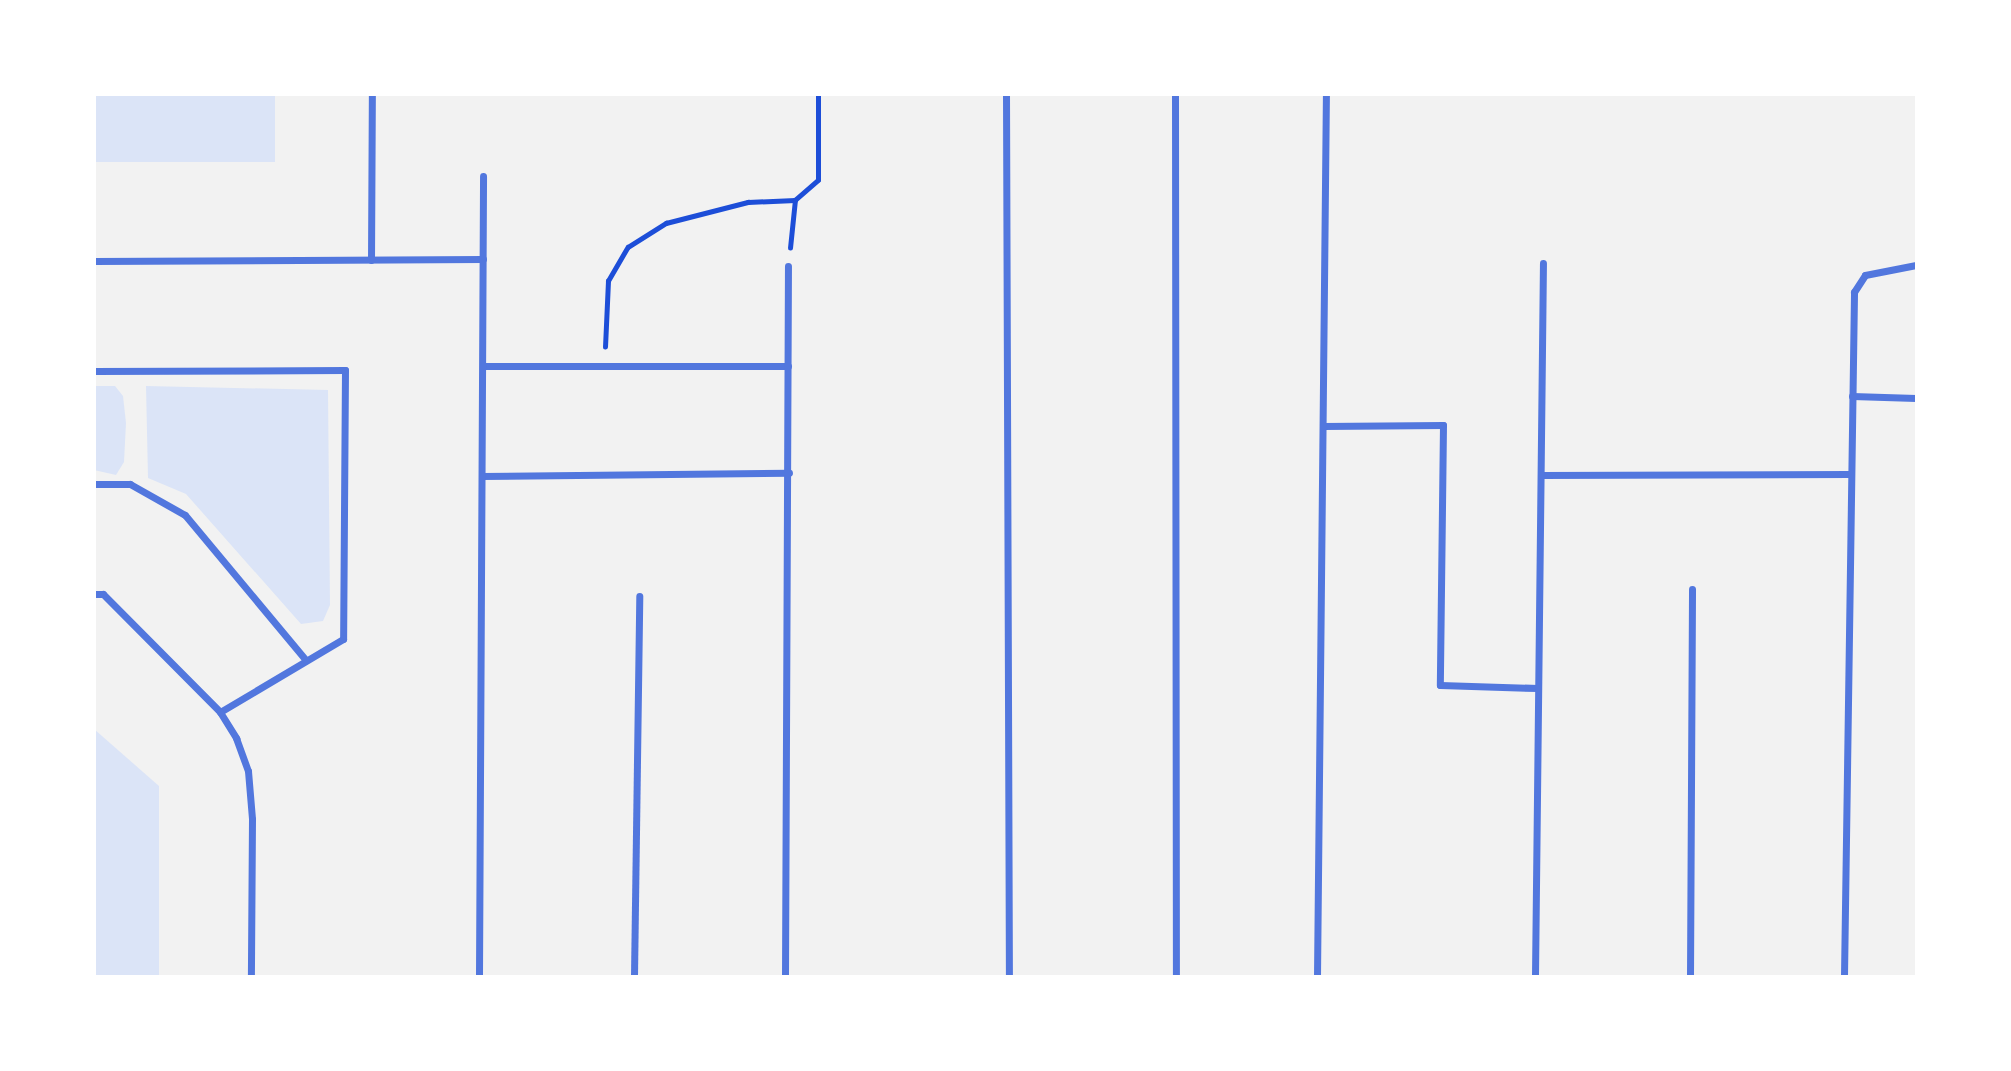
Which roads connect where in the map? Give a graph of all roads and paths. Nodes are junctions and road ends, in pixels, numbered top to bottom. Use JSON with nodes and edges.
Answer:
{"nodes":[{"id":1,"x":372,"y":94,"type":"edge"},
{"id":2,"x":818,"y":94,"type":"edge"},
{"id":3,"x":1006,"y":94,"type":"edge"},
{"id":4,"x":1175,"y":94,"type":"edge"},
{"id":5,"x":1326,"y":94,"type":"edge"},
{"id":6,"x":483,"y":176,"type":"dead end"},
{"id":7,"x":795,"y":200,"type":"junction"},
{"id":8,"x":484,"y":259,"type":"junction"},
{"id":9,"x":371,"y":260,"type":"junction"},
{"id":10,"x":94,"y":261,"type":"edge"},
{"id":11,"x":1543,"y":263,"type":"dead end"},
{"id":12,"x":1916,"y":265,"type":"edge"},
{"id":13,"x":788,"y":266,"type":"joint"},
{"id":14,"x":483,"y":366,"type":"junction"},
{"id":15,"x":605,"y":366,"type":"junction"},
{"id":16,"x":788,"y":366,"type":"junction"},
{"id":17,"x":94,"y":371,"type":"edge"},
{"id":18,"x":1852,"y":396,"type":"junction"},
{"id":19,"x":1916,"y":398,"type":"edge"},
{"id":20,"x":1323,"y":426,"type":"junction"},
{"id":21,"x":789,"y":473,"type":"junction"},
{"id":22,"x":1849,"y":474,"type":"junction"},
{"id":23,"x":1541,"y":475,"type":"junction"},
{"id":24,"x":482,"y":476,"type":"junction"},
{"id":25,"x":94,"y":485,"type":"edge"},
{"id":26,"x":1692,"y":589,"type":"dead end"},
{"id":27,"x":94,"y":594,"type":"edge"},
{"id":28,"x":639,"y":596,"type":"dead end"},
{"id":29,"x":306,"y":660,"type":"junction"},
{"id":30,"x":1538,"y":688,"type":"junction"},
{"id":31,"x":220,"y":712,"type":"junction"},
{"id":32,"x":251,"y":976,"type":"edge"},
{"id":33,"x":479,"y":976,"type":"edge"},
{"id":34,"x":634,"y":976,"type":"edge"},
{"id":35,"x":785,"y":976,"type":"edge"},
{"id":36,"x":1009,"y":976,"type":"edge"},
{"id":37,"x":1176,"y":976,"type":"edge"},
{"id":38,"x":1317,"y":976,"type":"edge"},
{"id":39,"x":1535,"y":976,"type":"edge"},
{"id":40,"x":1690,"y":976,"type":"edge"},
{"id":41,"x":1844,"y":976,"type":"edge"}],
"edges":[{"from":1,"to":9,"type":"street"},
{"from":2,"to":7,"type":"path"},
{"from":3,"to":36,"type":"street"},
{"from":4,"to":37,"type":"street"},
{"from":5,"to":20,"type":"street"},
{"from":6,"to":8,"type":"street"},
{"from":7,"to":13,"type":"path"},
{"from":7,"to":15,"type":"path"},
{"from":8,"to":9,"type":"street"},
{"from":8,"to":14,"type":"street"},
{"from":9,"to":10,"type":"street"},
{"from":11,"to":23,"type":"street"},
{"from":12,"to":18,"type":"street"},
{"from":13,"to":16,"type":"street"},
{"from":14,"to":15,"type":"street"},
{"from":14,"to":24,"type":"street"},
{"from":15,"to":16,"type":"street"},
{"from":16,"to":21,"type":"street"},
{"from":17,"to":29,"type":"street"},
{"from":18,"to":19,"type":"street"},
{"from":18,"to":22,"type":"street"},
{"from":20,"to":30,"type":"street"},
{"from":20,"to":38,"type":"street"},
{"from":21,"to":24,"type":"street"},
{"from":21,"to":35,"type":"street"},
{"from":22,"to":23,"type":"street"},
{"from":22,"to":41,"type":"street"},
{"from":23,"to":30,"type":"street"},
{"from":24,"to":33,"type":"street"},
{"from":25,"to":29,"type":"street"},
{"from":26,"to":40,"type":"street"},
{"from":27,"to":31,"type":"street"},
{"from":28,"to":34,"type":"street"},
{"from":29,"to":31,"type":"street"},
{"from":30,"to":39,"type":"street"},
{"from":31,"to":32,"type":"street"}]}
